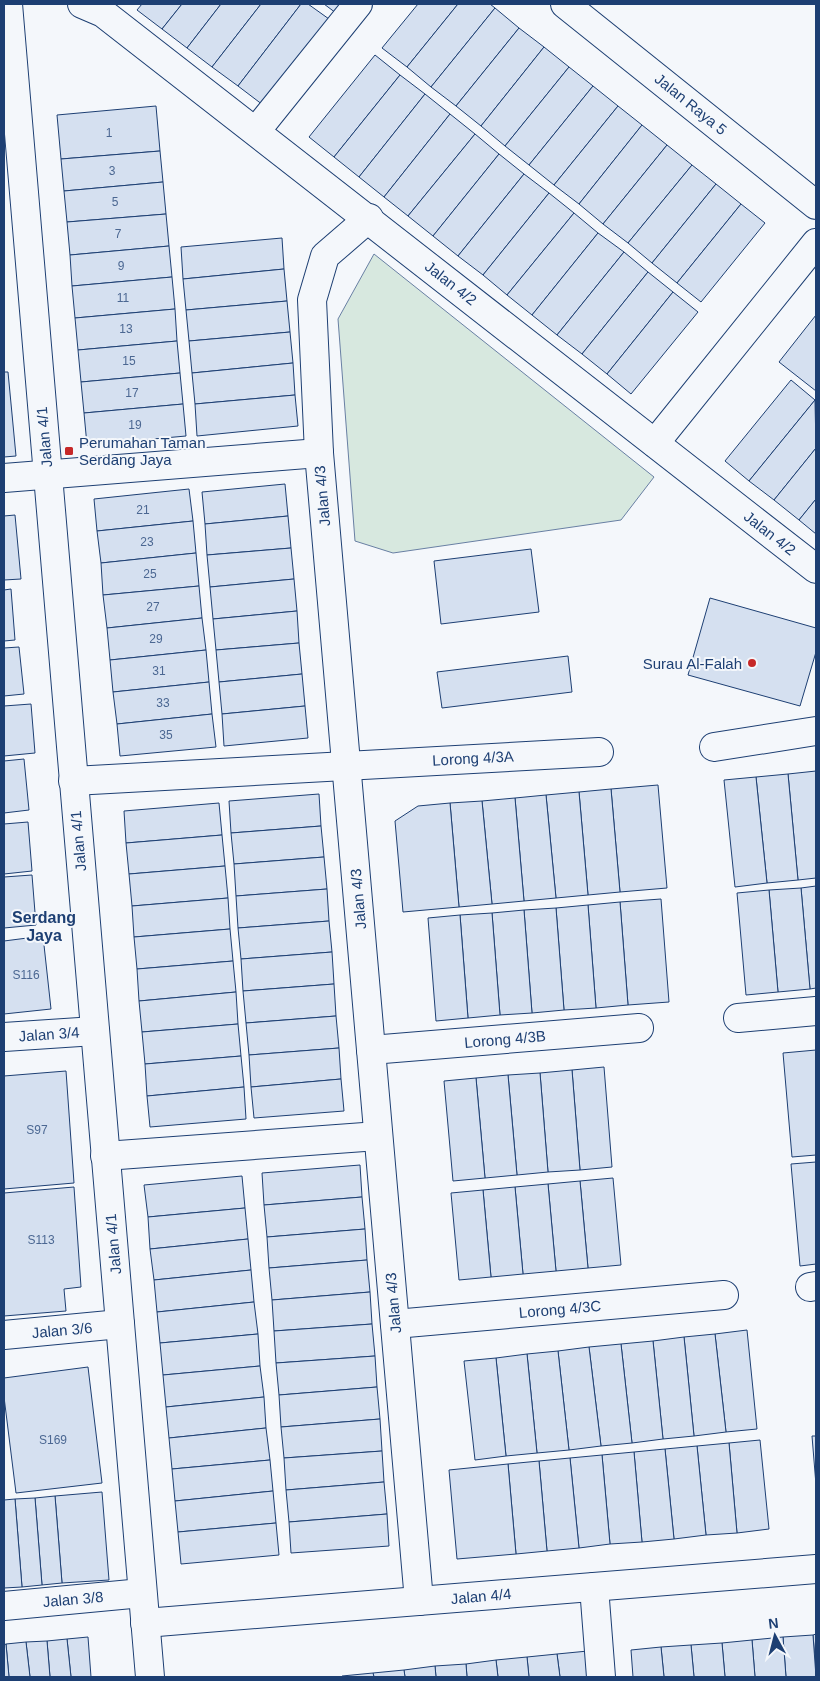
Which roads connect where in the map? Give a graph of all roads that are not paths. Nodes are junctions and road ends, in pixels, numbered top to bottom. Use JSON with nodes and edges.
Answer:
{"nodes":[{"id":1,"x":8,"y":4,"type":"edge"},
{"id":2,"x":82,"y":4,"type":"edge"},
{"id":3,"x":358,"y":4,"type":"edge"},
{"id":4,"x":565,"y":4,"type":"edge"},
{"id":5,"x":256,"y":131,"type":"junction"},
{"id":6,"x":816,"y":205,"type":"edge"},
{"id":7,"x":369,"y":218,"type":"junction"},
{"id":8,"x":816,"y":243,"type":"edge"},
{"id":9,"x":656,"y":444,"type":"junction"},
{"id":10,"x":318,"y":453,"type":"junction"},
{"id":11,"x":47,"y":474,"type":"junction"},
{"id":12,"x":4,"y":478,"type":"edge"},
{"id":13,"x":816,"y":569,"type":"edge"},
{"id":14,"x":816,"y":732,"type":"edge"},
{"id":15,"x":714,"y":747,"type":"dead end"},
{"id":16,"x":599,"y":752,"type":"dead end"},
{"id":17,"x":346,"y":765,"type":"junction"},
{"id":18,"x":74,"y":781,"type":"junction"},
{"id":19,"x":816,"y":1011,"type":"edge"},
{"id":20,"x":738,"y":1018,"type":"dead end"},
{"id":21,"x":639,"y":1028,"type":"dead end"},
{"id":22,"x":94,"y":1031,"type":"junction"},
{"id":23,"x":4,"y":1037,"type":"edge"},
{"id":24,"x":371,"y":1050,"type":"junction"},
{"id":25,"x":378,"y":1136,"type":"junction"},
{"id":26,"x":105,"y":1156,"type":"junction"},
{"id":27,"x":724,"y":1295,"type":"dead end"},
{"id":28,"x":120,"y":1324,"type":"junction"},
{"id":29,"x":395,"y":1324,"type":"junction"},
{"id":30,"x":4,"y":1335,"type":"edge"},
{"id":31,"x":816,"y":1569,"type":"edge"},
{"id":32,"x":594,"y":1587,"type":"junction"},
{"id":33,"x":142,"y":1593,"type":"junction"},
{"id":34,"x":419,"y":1601,"type":"junction"},
{"id":35,"x":4,"y":1606,"type":"edge"},
{"id":36,"x":145,"y":1623,"type":"junction"},
{"id":37,"x":150,"y":1677,"type":"edge"},
{"id":38,"x":601,"y":1677,"type":"edge"}],
"edges":[{"from":1,"to":11,"type":"street","name":"Jalan 4/1"},
{"from":2,"to":5,"type":"street","name":"Jalan 4/2"},
{"from":3,"to":5,"type":"street"},
{"from":4,"to":6,"type":"street","name":"Jalan Raya 5"},
{"from":5,"to":7,"type":"street","name":"Jalan 4/2"},
{"from":7,"to":9,"type":"street","name":"Jalan 4/2"},
{"from":7,"to":10,"type":"street","name":"Jalan 4/3"},
{"from":8,"to":9,"type":"street"},
{"from":9,"to":13,"type":"street","name":"Jalan 4/2"},
{"from":10,"to":11,"type":"street"},
{"from":10,"to":17,"type":"street","name":"Jalan 4/3"},
{"from":11,"to":12,"type":"street"},
{"from":11,"to":18,"type":"street","name":"Jalan 4/1"},
{"from":14,"to":15,"type":"street"},
{"from":16,"to":17,"type":"street","name":"Lorong 4/3A"},
{"from":17,"to":18,"type":"street","name":"Lorong 4/3A"},
{"from":17,"to":24,"type":"street","name":"Jalan 4/3"},
{"from":18,"to":22,"type":"street","name":"Jalan 4/1"},
{"from":19,"to":20,"type":"street"},
{"from":21,"to":24,"type":"street","name":"Lorong 4/3B"},
{"from":22,"to":23,"type":"street","name":"Jalan 3/4"},
{"from":22,"to":26,"type":"street","name":"Jalan 4/1"},
{"from":24,"to":25,"type":"street","name":"Jalan 4/3"},
{"from":25,"to":26,"type":"street"},
{"from":25,"to":29,"type":"street","name":"Jalan 4/3"},
{"from":26,"to":28,"type":"street","name":"Jalan 4/1"},
{"from":27,"to":29,"type":"street","name":"Lorong 4/3C"},
{"from":28,"to":30,"type":"street","name":"Jalan 3/6"},
{"from":28,"to":33,"type":"street","name":"Jalan 4/1"},
{"from":29,"to":34,"type":"street","name":"Jalan 4/3"},
{"from":31,"to":32,"type":"street","name":"Jalan 4/4"},
{"from":32,"to":34,"type":"street","name":"Jalan 4/4"},
{"from":32,"to":38,"type":"street"},
{"from":33,"to":35,"type":"street","name":"Jalan 3/8"},
{"from":33,"to":36,"type":"street","name":"Jalan 4/1"},
{"from":34,"to":36,"type":"street","name":"Jalan 4/4"},
{"from":36,"to":37,"type":"street","name":"Jalan 4/1"}]}
